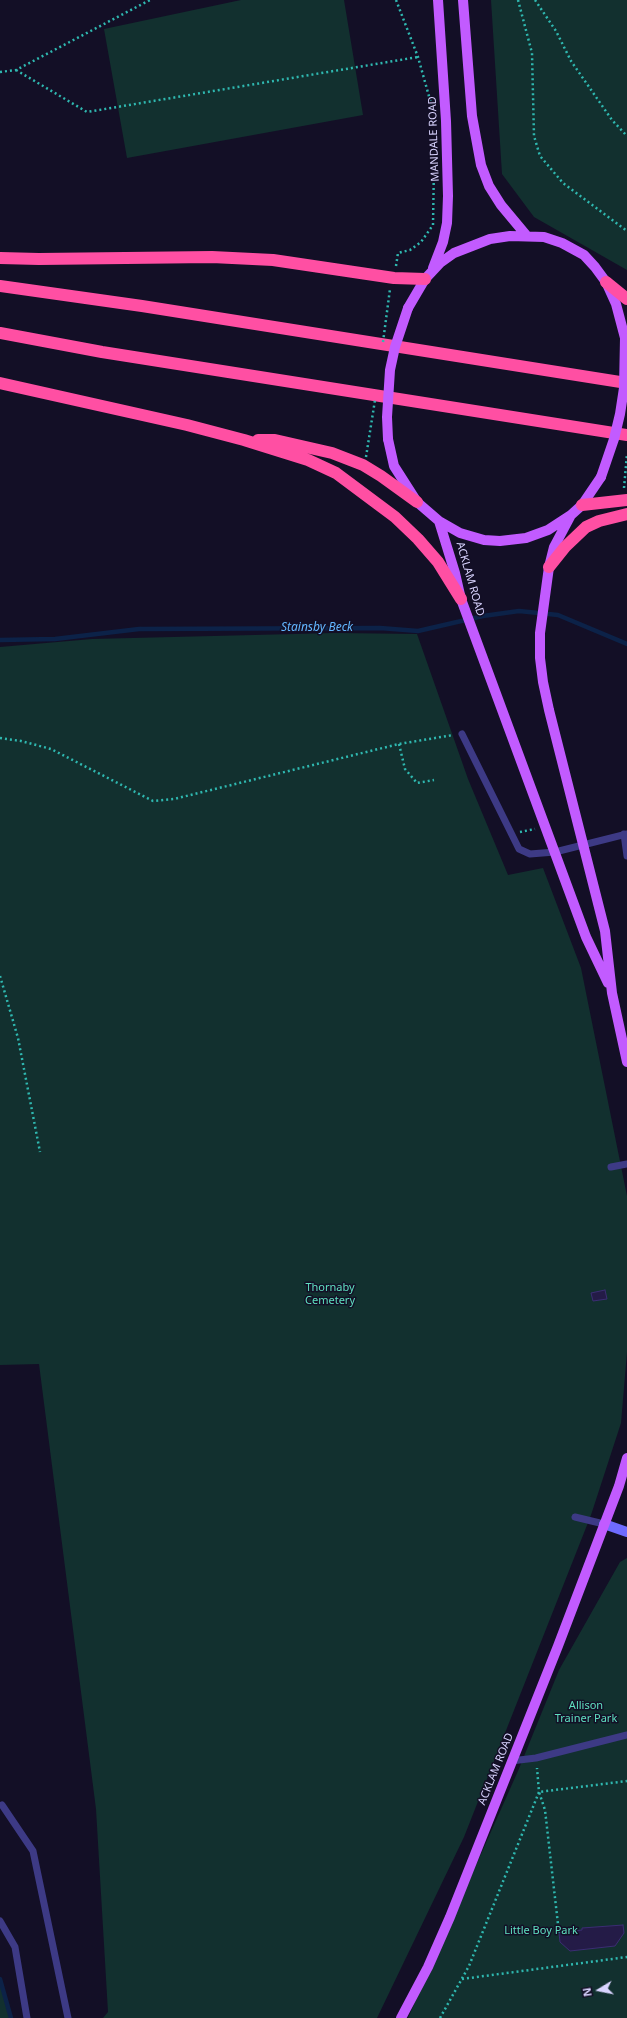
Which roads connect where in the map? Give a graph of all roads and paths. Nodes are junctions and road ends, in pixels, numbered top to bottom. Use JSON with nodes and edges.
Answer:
{"nodes":[{"id":1,"x":150,"y":0,"type":"edge"},
{"id":2,"x":396,"y":0,"type":"edge"},
{"id":3,"x":438,"y":0,"type":"edge"},
{"id":4,"x":463,"y":0,"type":"edge"},
{"id":5,"x":518,"y":0,"type":"edge"},
{"id":6,"x":535,"y":0,"type":"edge"},
{"id":7,"x":418,"y":57,"type":"junction"},
{"id":8,"x":16,"y":70,"type":"junction"},
{"id":9,"x":0,"y":72,"type":"edge"},
{"id":10,"x":434,"y":114,"type":"dead end"},
{"id":11,"x":627,"y":136,"type":"edge"},
{"id":12,"x":434,"y":162,"type":"dead end"},
{"id":13,"x":627,"y":232,"type":"edge"},
{"id":14,"x":526,"y":235,"type":"junction"},
{"id":15,"x":0,"y":258,"type":"edge"},
{"id":16,"x":428,"y":277,"type":"junction"},
{"id":17,"x":606,"y":282,"type":"junction"},
{"id":18,"x":392,"y":284,"type":"junction"},
{"id":19,"x":0,"y":286,"type":"edge"},
{"id":20,"x":627,"y":299,"type":"edge"},
{"id":21,"x":0,"y":333,"type":"edge"},
{"id":22,"x":0,"y":383,"type":"edge"},
{"id":23,"x":627,"y":384,"type":"edge"},
{"id":24,"x":627,"y":435,"type":"edge"},
{"id":25,"x":244,"y":440,"type":"junction"},
{"id":26,"x":627,"y":454,"type":"edge"},
{"id":27,"x":625,"y":500,"type":"edge"},
{"id":28,"x":417,"y":502,"type":"junction"},
{"id":29,"x":582,"y":505,"type":"junction"},
{"id":30,"x":627,"y":514,"type":"edge"},
{"id":31,"x":571,"y":515,"type":"junction"},
{"id":32,"x":439,"y":521,"type":"junction"},
{"id":33,"x":549,"y":567,"type":"junction"},
{"id":34,"x":462,"y":603,"type":"junction"},
{"id":35,"x":462,"y":734,"type":"joint"},
{"id":36,"x":0,"y":738,"type":"edge"},
{"id":37,"x":399,"y":744,"type":"junction"},
{"id":38,"x":434,"y":780,"type":"dead end"},
{"id":39,"x":545,"y":826,"type":"junction"},
{"id":40,"x":511,"y":834,"type":"junction"},
{"id":41,"x":626,"y":834,"type":"edge"},
{"id":42,"x":584,"y":846,"type":"junction"},
{"id":43,"x":555,"y":852,"type":"junction"},
{"id":44,"x":627,"y":856,"type":"edge"},
{"id":45,"x":0,"y":976,"type":"edge"},
{"id":46,"x":612,"y":993,"type":"junction"},
{"id":47,"x":627,"y":1059,"type":"edge"},
{"id":48,"x":40,"y":1152,"type":"dead end"},
{"id":49,"x":627,"y":1164,"type":"edge"},
{"id":50,"x":611,"y":1167,"type":"dead end"},
{"id":51,"x":627,"y":1458,"type":"edge"},
{"id":52,"x":574,"y":1518,"type":"dead end"},
{"id":53,"x":604,"y":1524,"type":"junction"},
{"id":54,"x":627,"y":1532,"type":"edge"},
{"id":55,"x":627,"y":1735,"type":"edge"},
{"id":56,"x":536,"y":1758,"type":"junction"},
{"id":57,"x":512,"y":1761,"type":"junction"},
{"id":58,"x":627,"y":1781,"type":"edge"},
{"id":59,"x":539,"y":1792,"type":"junction"},
{"id":60,"x":2,"y":1805,"type":"dead end"},
{"id":61,"x":0,"y":1921,"type":"edge"},
{"id":62,"x":559,"y":1933,"type":"dead end"},
{"id":63,"x":627,"y":1958,"type":"edge"},
{"id":64,"x":462,"y":1979,"type":"junction"},
{"id":65,"x":27,"y":2018,"type":"edge"},
{"id":66,"x":68,"y":2018,"type":"edge"},
{"id":67,"x":401,"y":2018,"type":"edge"},
{"id":68,"x":440,"y":2018,"type":"edge"}],
"edges":[{"from":1,"to":8,"type":"path"},
{"from":2,"to":7,"type":"path"},
{"from":3,"to":16,"type":"main road","name":"MANDALE ROAD"},
{"from":4,"to":14,"type":"main road"},
{"from":5,"to":13,"type":"path"},
{"from":6,"to":11,"type":"path"},
{"from":7,"to":8,"type":"path"},
{"from":7,"to":10,"type":"path"},
{"from":8,"to":9,"type":"path"},
{"from":12,"to":18,"type":"path"},
{"from":14,"to":16,"type":"main road"},
{"from":14,"to":17,"type":"main road"},
{"from":15,"to":18,"type":"highway"},
{"from":16,"to":18,"type":"highway"},
{"from":16,"to":28,"type":"main road","bridge":true},
{"from":17,"to":20,"type":"highway"},
{"from":17,"to":29,"type":"main road","bridge":true},
{"from":19,"to":23,"type":"highway"},
{"from":21,"to":24,"type":"highway"},
{"from":22,"to":25,"type":"highway"},
{"from":25,"to":28,"type":"highway"},
{"from":25,"to":34,"type":"highway"},
{"from":26,"to":27,"type":"path"},
{"from":27,"to":29,"type":"highway"},
{"from":28,"to":32,"type":"main road"},
{"from":29,"to":31,"type":"main road"},
{"from":30,"to":33,"type":"highway"},
{"from":31,"to":32,"type":"main road"},
{"from":31,"to":33,"type":"main road"},
{"from":32,"to":34,"type":"main road","name":"ACKLAM ROAD"},
{"from":33,"to":42,"type":"main road"},
{"from":34,"to":39,"type":"main road","name":"ACKLAM ROAD"},
{"from":35,"to":37,"type":"path"},
{"from":35,"to":40,"type":"lane"},
{"from":36,"to":37,"type":"path"},
{"from":37,"to":38,"type":"path"},
{"from":39,"to":40,"type":"path"},
{"from":39,"to":43,"type":"main road","name":"ACKLAM ROAD"},
{"from":40,"to":43,"type":"lane"},
{"from":41,"to":42,"type":"lane"},
{"from":41,"to":44,"type":"lane"},
{"from":42,"to":43,"type":"lane"},
{"from":42,"to":46,"type":"main road"},
{"from":43,"to":46,"type":"main road","name":"ACKLAM ROAD"},
{"from":45,"to":48,"type":"path"},
{"from":46,"to":47,"type":"main road"},
{"from":49,"to":50,"type":"lane"},
{"from":51,"to":53,"type":"main road","name":"ACKLAM ROAD"},
{"from":52,"to":53,"type":"lane"},
{"from":53,"to":54,"type":"street"},
{"from":53,"to":57,"type":"main road","name":"ACKLAM ROAD"},
{"from":55,"to":56,"type":"lane"},
{"from":56,"to":57,"type":"lane"},
{"from":56,"to":59,"type":"path"},
{"from":57,"to":67,"type":"main road","name":"ACKLAM ROAD"},
{"from":58,"to":59,"type":"path"},
{"from":59,"to":62,"type":"path"},
{"from":59,"to":64,"type":"path"},
{"from":60,"to":66,"type":"lane"},
{"from":61,"to":65,"type":"lane"},
{"from":63,"to":64,"type":"path"},
{"from":64,"to":68,"type":"path"}]}
